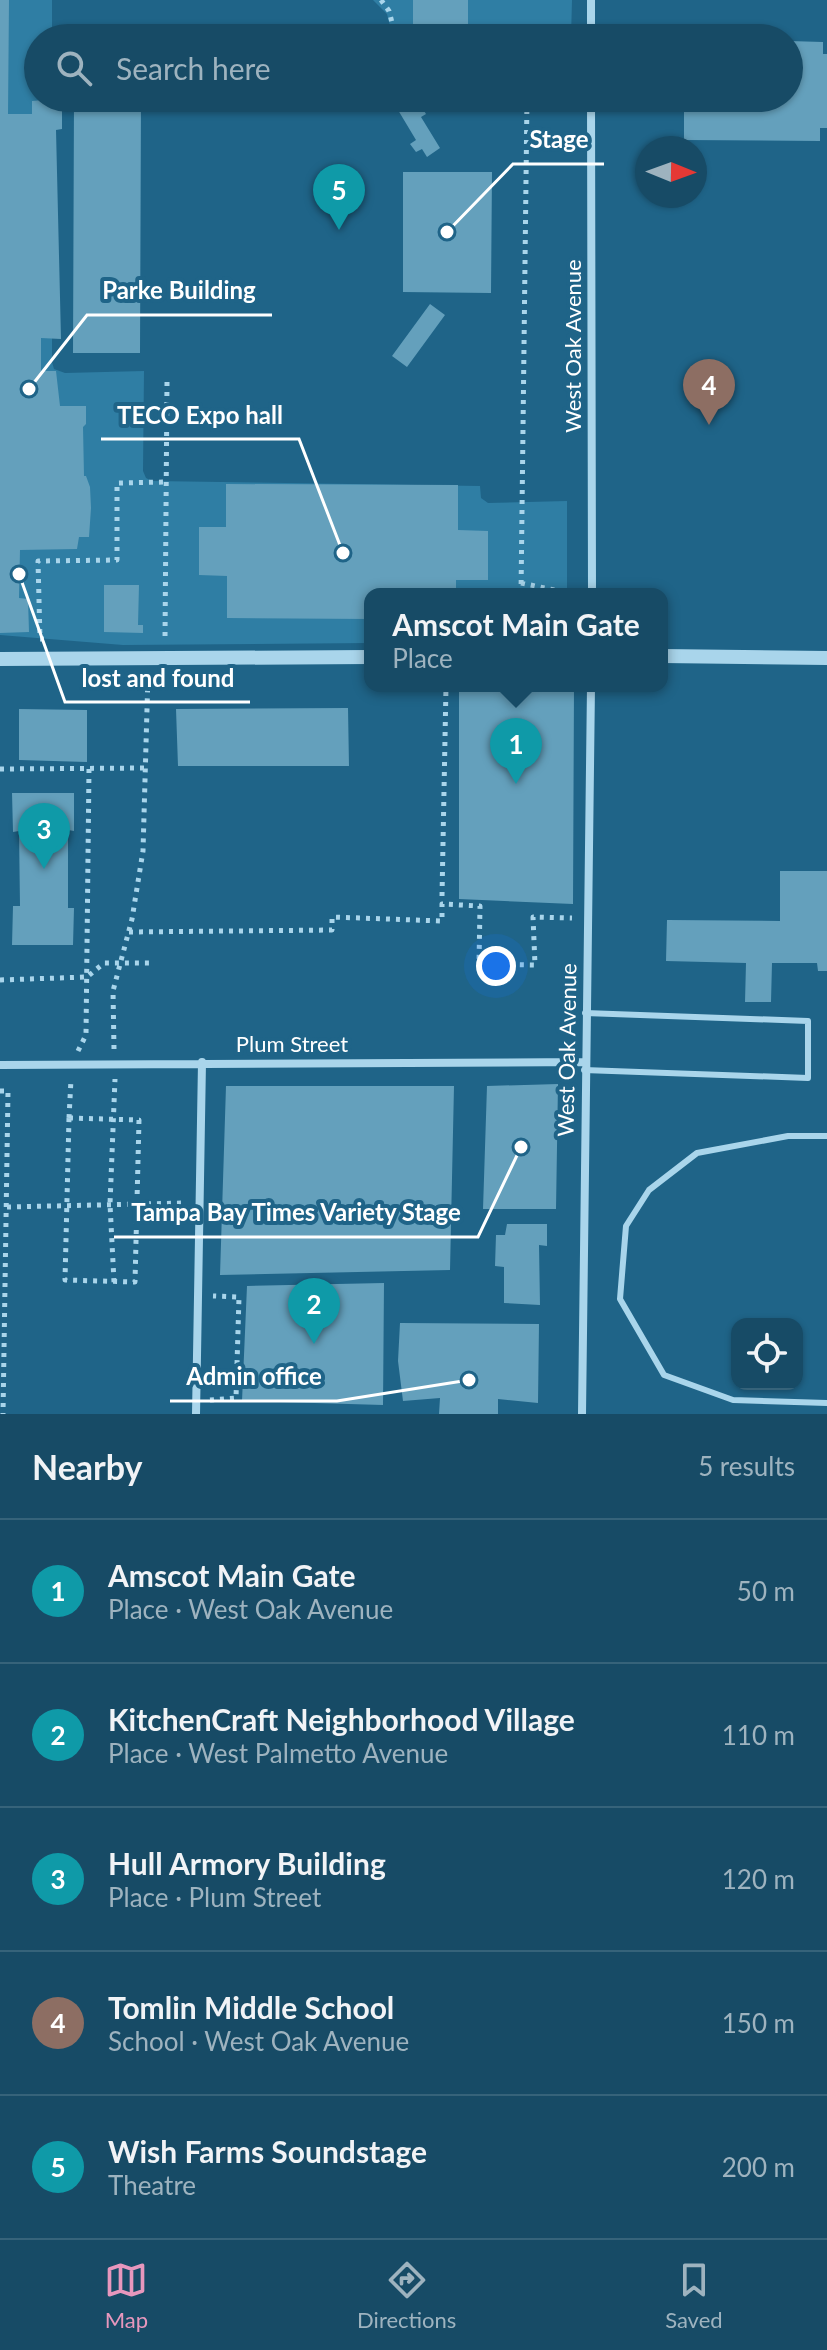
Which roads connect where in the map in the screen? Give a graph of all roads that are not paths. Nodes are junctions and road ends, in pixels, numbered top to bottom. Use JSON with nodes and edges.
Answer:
{"nodes":[{"id":1,"x":591,"y":0,"type":"edge"},
{"id":2,"x":591,"y":24,"type":"edge"},
{"id":3,"x":591,"y":112,"type":"edge"},
{"id":4,"x":592,"y":588,"type":"edge"},
{"id":5,"x":668,"y":656,"type":"edge"},
{"id":6,"x":364,"y":657,"type":"edge"},
{"id":7,"x":827,"y":658,"type":"edge"},
{"id":8,"x":0,"y":659,"type":"edge"},
{"id":9,"x":591,"y":692,"type":"edge"},
{"id":10,"x":585,"y":1013,"type":"junction"},
{"id":11,"x":202,"y":1062,"type":"junction"},
{"id":12,"x":0,"y":1065,"type":"edge"},
{"id":13,"x":584,"y":1066,"type":"junction"},
{"id":14,"x":827,"y":1136,"type":"edge"},
{"id":15,"x":827,"y":1403,"type":"edge"},
{"id":16,"x":196,"y":1414,"type":"edge"},
{"id":17,"x":582,"y":1414,"type":"edge"}],
"edges":[{"from":1,"to":2,"type":"street"},
{"from":3,"to":4,"type":"street","name":"West Oak Avenue"},
{"from":5,"to":7,"type":"street"},
{"from":6,"to":8,"type":"street"},
{"from":9,"to":10,"type":"street","name":"West Oak Avenue"},
{"from":10,"to":13,"type":"street","name":"West Oak Avenue"},
{"from":10,"to":13,"type":"lane"},
{"from":11,"to":12,"type":"street","name":"Plum Street"},
{"from":11,"to":13,"type":"street","name":"Plum Street"},
{"from":11,"to":16,"type":"street"},
{"from":13,"to":17,"type":"street","name":"West Oak Avenue"},
{"from":14,"to":15,"type":"lane"}]}
